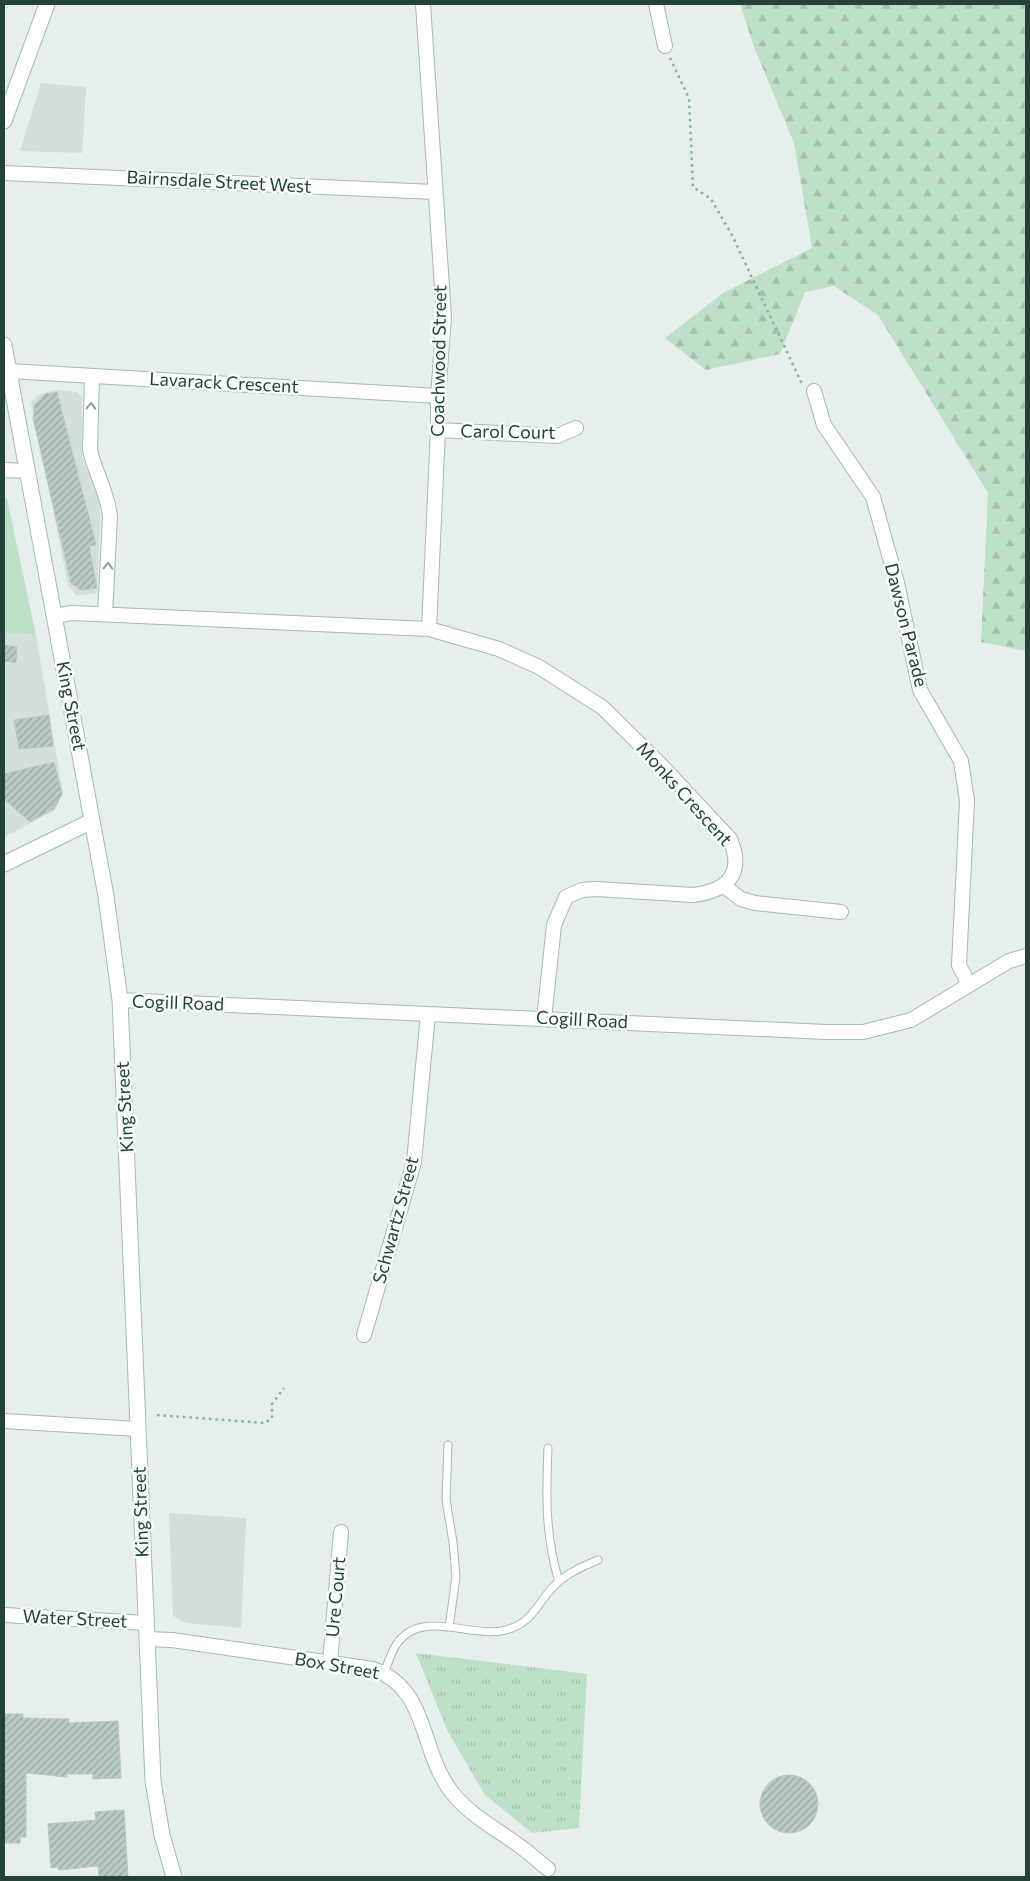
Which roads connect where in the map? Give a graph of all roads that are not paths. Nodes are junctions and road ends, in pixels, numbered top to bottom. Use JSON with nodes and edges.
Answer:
{"nodes":[{"id":1,"x":47,"y":4,"type":"edge"},
{"id":2,"x":423,"y":4,"type":"edge"},
{"id":3,"x":656,"y":4,"type":"edge"},
{"id":4,"x":665,"y":46,"type":"road end"},
{"id":5,"x":4,"y":121,"type":"edge"},
{"id":6,"x":4,"y":173,"type":"edge"},
{"id":7,"x":435,"y":192,"type":"junction"},
{"id":8,"x":4,"y":345,"type":"edge"},
{"id":9,"x":9,"y":371,"type":"junction"},
{"id":10,"x":92,"y":376,"type":"junction"},
{"id":11,"x":814,"y":391,"type":"road end"},
{"id":12,"x":438,"y":396,"type":"junction"},
{"id":13,"x":576,"y":428,"type":"dead end"},
{"id":14,"x":438,"y":430,"type":"junction"},
{"id":15,"x":4,"y":470,"type":"edge"},
{"id":16,"x":27,"y":471,"type":"junction"},
{"id":17,"x":106,"y":614,"type":"junction"},
{"id":18,"x":54,"y":616,"type":"junction"},
{"id":19,"x":429,"y":629,"type":"junction"},
{"id":20,"x":92,"y":821,"type":"junction"},
{"id":21,"x":4,"y":864,"type":"edge"},
{"id":22,"x":724,"y":886,"type":"junction"},
{"id":23,"x":841,"y":912,"type":"dead end"},
{"id":24,"x":1026,"y":956,"type":"edge"},
{"id":25,"x":969,"y":985,"type":"junction"},
{"id":26,"x":120,"y":1000,"type":"junction"},
{"id":27,"x":428,"y":1014,"type":"junction"},
{"id":28,"x":544,"y":1019,"type":"junction"},
{"id":29,"x":364,"y":1335,"type":"dead end"},
{"id":30,"x":4,"y":1421,"type":"edge"},
{"id":31,"x":138,"y":1429,"type":"junction"},
{"id":32,"x":448,"y":1445,"type":"dead end"},
{"id":33,"x":548,"y":1448,"type":"dead end"},
{"id":34,"x":341,"y":1532,"type":"dead end"},
{"id":35,"x":598,"y":1560,"type":"dead end"},
{"id":36,"x":559,"y":1582,"type":"junction"},
{"id":37,"x":4,"y":1615,"type":"edge"},
{"id":38,"x":146,"y":1623,"type":"junction"},
{"id":39,"x":449,"y":1627,"type":"junction"},
{"id":40,"x":146,"y":1639,"type":"junction"},
{"id":41,"x":330,"y":1663,"type":"junction"},
{"id":42,"x":384,"y":1672,"type":"junction"},
{"id":43,"x":548,"y":1869,"type":"dead end"},
{"id":44,"x":174,"y":1877,"type":"edge"}],
"edges":[{"from":1,"to":5,"type":"main road"},
{"from":2,"to":7,"type":"street","name":"Coachwood Street"},
{"from":3,"to":4,"type":"street"},
{"from":6,"to":7,"type":"street","name":"Bairnsdale Street West"},
{"from":7,"to":12,"type":"street","name":"Coachwood Street"},
{"from":8,"to":9,"type":"main road","name":"King Street"},
{"from":9,"to":10,"type":"street","name":"Lavarack Crescent"},
{"from":9,"to":16,"type":"main road","name":"King Street"},
{"from":10,"to":12,"type":"street","name":"Lavarack Crescent"},
{"from":17,"to":10,"type":"street","one_way":true},
{"from":11,"to":25,"type":"street","name":"Dawson Parade"},
{"from":12,"to":14,"type":"street","name":"Coachwood Street"},
{"from":13,"to":14,"type":"street","name":"Carol Court"},
{"from":14,"to":19,"type":"street","name":"Coachwood Street"},
{"from":15,"to":16,"type":"street"},
{"from":16,"to":18,"type":"main road","name":"King Street"},
{"from":17,"to":18,"type":"street"},
{"from":17,"to":19,"type":"street"},
{"from":18,"to":20,"type":"main road","name":"King Street"},
{"from":19,"to":22,"type":"street","name":"Monks Crescent"},
{"from":20,"to":21,"type":"main road"},
{"from":20,"to":26,"type":"main road","name":"King Street"},
{"from":22,"to":23,"type":"street"},
{"from":22,"to":28,"type":"street"},
{"from":24,"to":25,"type":"street","name":"Cogill Road"},
{"from":25,"to":28,"type":"street","name":"Cogill Road"},
{"from":26,"to":27,"type":"street","name":"Cogill Road"},
{"from":26,"to":31,"type":"main road","name":"King Street"},
{"from":27,"to":28,"type":"street","name":"Cogill Road"},
{"from":27,"to":29,"type":"street","name":"Schwartz Street"},
{"from":30,"to":31,"type":"street"},
{"from":31,"to":38,"type":"main road","name":"King Street"},
{"from":32,"to":39,"type":"lane"},
{"from":33,"to":36,"type":"lane"},
{"from":34,"to":41,"type":"street","name":"Ure Court"},
{"from":35,"to":36,"type":"lane"},
{"from":36,"to":39,"type":"lane"},
{"from":37,"to":38,"type":"street","name":"Water Street"},
{"from":38,"to":40,"type":"main road","name":"King Street"},
{"from":39,"to":42,"type":"lane"},
{"from":40,"to":41,"type":"street","name":"Box Street"},
{"from":40,"to":44,"type":"main road","name":"King Street"},
{"from":41,"to":42,"type":"street","name":"Box Street"},
{"from":42,"to":43,"type":"street","name":"Box Street"}]}
